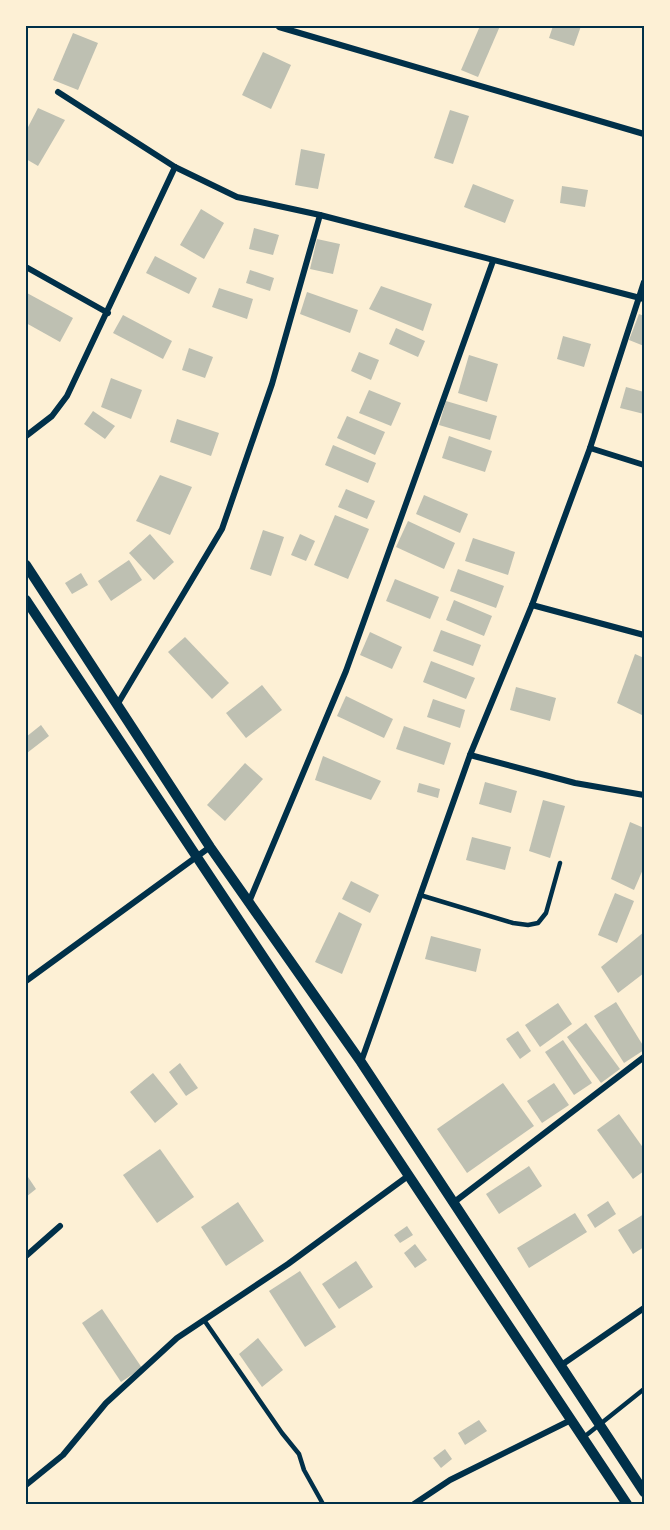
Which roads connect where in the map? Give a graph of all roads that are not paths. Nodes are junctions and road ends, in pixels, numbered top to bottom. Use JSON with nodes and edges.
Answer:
{"nodes":[{"id":1,"x":279,"y":27,"type":"dead end"},
{"id":2,"x":58,"y":92,"type":"dead end"},
{"id":3,"x":645,"y":134,"type":"edge"},
{"id":4,"x":176,"y":167,"type":"junction"},
{"id":5,"x":320,"y":215,"type":"junction"},
{"id":6,"x":493,"y":261,"type":"junction"},
{"id":7,"x":26,"y":267,"type":"edge"},
{"id":8,"x":645,"y":282,"type":"edge"},
{"id":9,"x":642,"y":298,"type":"edge"},
{"id":10,"x":108,"y":313,"type":"junction"},
{"id":11,"x":26,"y":436,"type":"edge"},
{"id":12,"x":590,"y":448,"type":"junction"},
{"id":13,"x":645,"y":465,"type":"edge"},
{"id":14,"x":26,"y":565,"type":"edge"},
{"id":15,"x":26,"y":600,"type":"edge"},
{"id":16,"x":532,"y":605,"type":"junction"},
{"id":17,"x":645,"y":635,"type":"edge"},
{"id":18,"x":117,"y":705,"type":"junction"},
{"id":19,"x":470,"y":755,"type":"junction"},
{"id":20,"x":645,"y":795,"type":"edge"},
{"id":21,"x":210,"y":847,"type":"junction"},
{"id":22,"x":195,"y":857,"type":"junction"},
{"id":23,"x":560,"y":863,"type":"dead end"},
{"id":24,"x":420,"y":895,"type":"junction"},
{"id":25,"x":249,"y":902,"type":"junction"},
{"id":26,"x":26,"y":981,"type":"edge"},
{"id":27,"x":337,"y":1030,"type":"junction"},
{"id":28,"x":320,"y":1042,"type":"junction"},
{"id":29,"x":645,"y":1057,"type":"edge"},
{"id":30,"x":361,"y":1062,"type":"junction"},
{"id":31,"x":408,"y":1176,"type":"junction"},
{"id":32,"x":453,"y":1204,"type":"junction"},
{"id":33,"x":60,"y":1226,"type":"dead end"},
{"id":34,"x":26,"y":1256,"type":"edge"},
{"id":35,"x":645,"y":1308,"type":"edge"},
{"id":36,"x":204,"y":1320,"type":"junction"},
{"id":37,"x":560,"y":1366,"type":"junction"},
{"id":38,"x":645,"y":1389,"type":"edge"},
{"id":39,"x":569,"y":1420,"type":"junction"},
{"id":40,"x":599,"y":1425,"type":"junction"},
{"id":41,"x":582,"y":1438,"type":"junction"},
{"id":42,"x":26,"y":1485,"type":"edge"},
{"id":43,"x":645,"y":1492,"type":"edge"},
{"id":44,"x":323,"y":1504,"type":"edge"},
{"id":45,"x":414,"y":1504,"type":"edge"},
{"id":46,"x":627,"y":1504,"type":"edge"}],
"edges":[{"from":1,"to":3,"type":"street"},
{"from":2,"to":4,"type":"street"},
{"from":4,"to":5,"type":"street"},
{"from":4,"to":10,"type":"street"},
{"from":5,"to":6,"type":"street"},
{"from":5,"to":18,"type":"street"},
{"from":6,"to":9,"type":"street"},
{"from":6,"to":25,"type":"street"},
{"from":7,"to":10,"type":"street"},
{"from":8,"to":9,"type":"street"},
{"from":9,"to":12,"type":"street"},
{"from":10,"to":11,"type":"street"},
{"from":12,"to":13,"type":"street"},
{"from":12,"to":16,"type":"street"},
{"from":14,"to":18,"type":"street"},
{"from":15,"to":22,"type":"street"},
{"from":16,"to":17,"type":"street"},
{"from":16,"to":19,"type":"street"},
{"from":18,"to":21,"type":"street"},
{"from":19,"to":20,"type":"street"},
{"from":19,"to":24,"type":"street"},
{"from":21,"to":22,"type":"street"},
{"from":21,"to":25,"type":"street"},
{"from":22,"to":26,"type":"street"},
{"from":22,"to":28,"type":"street"},
{"from":23,"to":24,"type":"lane"},
{"from":24,"to":30,"type":"street"},
{"from":25,"to":27,"type":"street"},
{"from":27,"to":28,"type":"street"},
{"from":27,"to":30,"type":"street"},
{"from":28,"to":31,"type":"street"},
{"from":29,"to":32,"type":"street"},
{"from":30,"to":32,"type":"street"},
{"from":31,"to":36,"type":"street"},
{"from":31,"to":39,"type":"street"},
{"from":32,"to":37,"type":"street"},
{"from":33,"to":34,"type":"street"},
{"from":35,"to":37,"type":"street"},
{"from":36,"to":42,"type":"street"},
{"from":36,"to":44,"type":"lane"},
{"from":37,"to":40,"type":"street"},
{"from":38,"to":40,"type":"lane"},
{"from":39,"to":41,"type":"street"},
{"from":39,"to":45,"type":"street"},
{"from":40,"to":41,"type":"lane"},
{"from":40,"to":43,"type":"street"},
{"from":41,"to":46,"type":"street"}]}
